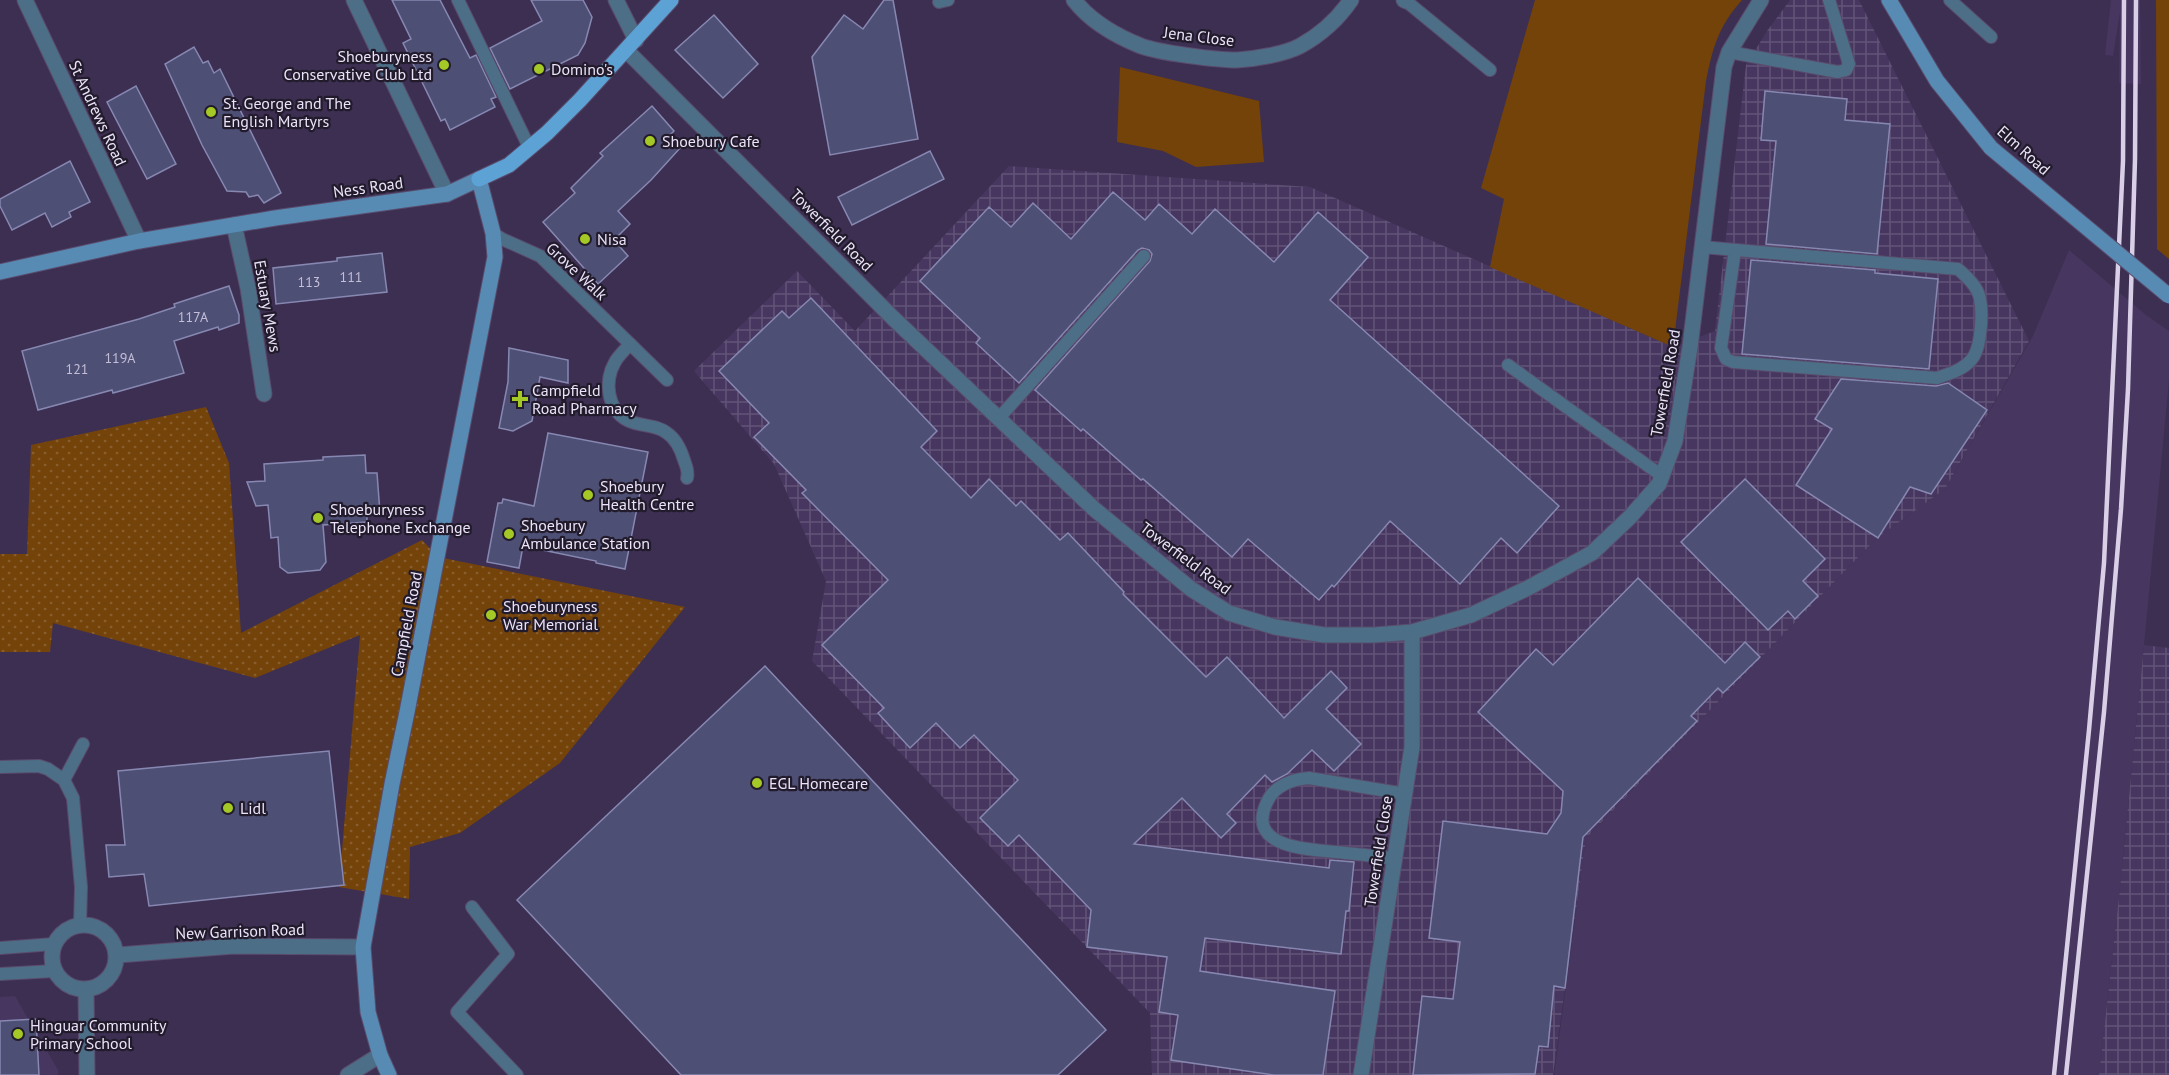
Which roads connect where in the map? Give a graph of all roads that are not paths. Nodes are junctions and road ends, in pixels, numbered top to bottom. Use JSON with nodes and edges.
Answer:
{"nodes":[{"id":1,"x":25,"y":0,"type":"edge"},
{"id":2,"x":354,"y":0,"type":"edge"},
{"id":3,"x":458,"y":0,"type":"edge"},
{"id":4,"x":616,"y":0,"type":"edge"},
{"id":5,"x":671,"y":0,"type":"edge"},
{"id":6,"x":1074,"y":0,"type":"edge"},
{"id":7,"x":1351,"y":0,"type":"edge"},
{"id":8,"x":1761,"y":0,"type":"edge"},
{"id":9,"x":1829,"y":0,"type":"edge"},
{"id":10,"x":1889,"y":0,"type":"edge"},
{"id":11,"x":1950,"y":0,"type":"edge"},
{"id":12,"x":1405,"y":1,"type":"edge"},
{"id":13,"x":1991,"y":37,"type":"dead end"},
{"id":14,"x":631,"y":45,"type":"junction"},
{"id":15,"x":1729,"y":52,"type":"junction"},
{"id":16,"x":1490,"y":70,"type":"dead end"},
{"id":17,"x":529,"y":147,"type":"junction"},
{"id":18,"x":479,"y":180,"type":"junction"},
{"id":19,"x":447,"y":194,"type":"junction"},
{"id":20,"x":234,"y":225,"type":"junction"},
{"id":21,"x":493,"y":233,"type":"junction"},
{"id":22,"x":139,"y":241,"type":"junction"},
{"id":23,"x":1702,"y":247,"type":"junction"},
{"id":24,"x":1736,"y":250,"type":"junction"},
{"id":25,"x":1144,"y":256,"type":"dead end"},
{"id":26,"x":0,"y":272,"type":"edge"},
{"id":27,"x":2169,"y":296,"type":"edge"},
{"id":28,"x":630,"y":344,"type":"junction"},
{"id":29,"x":1508,"y":365,"type":"dead end"},
{"id":30,"x":667,"y":380,"type":"dead end"},
{"id":31,"x":264,"y":394,"type":"dead end"},
{"id":32,"x":999,"y":418,"type":"junction"},
{"id":33,"x":1662,"y":476,"type":"junction"},
{"id":34,"x":687,"y":478,"type":"dead end"},
{"id":35,"x":1412,"y":632,"type":"junction"},
{"id":36,"x":82,"y":744,"type":"dead end"},
{"id":37,"x":0,"y":767,"type":"edge"},
{"id":38,"x":64,"y":780,"type":"junction"},
{"id":39,"x":1405,"y":794,"type":"junction"},
{"id":40,"x":1396,"y":859,"type":"junction"},
{"id":41,"x":472,"y":908,"type":"dead end"},
{"id":42,"x":80,"y":924,"type":"junction"},
{"id":43,"x":54,"y":944,"type":"junction"},
{"id":44,"x":363,"y":946,"type":"junction"},
{"id":45,"x":0,"y":948,"type":"edge"},
{"id":46,"x":118,"y":955,"type":"junction"},
{"id":47,"x":54,"y":971,"type":"junction"},
{"id":48,"x":0,"y":974,"type":"edge"},
{"id":49,"x":86,"y":990,"type":"junction"},
{"id":50,"x":380,"y":1055,"type":"junction"},
{"id":51,"x":87,"y":1075,"type":"edge"},
{"id":52,"x":348,"y":1075,"type":"edge"},
{"id":53,"x":389,"y":1075,"type":"edge"},
{"id":54,"x":517,"y":1075,"type":"edge"},
{"id":55,"x":1361,"y":1075,"type":"edge"}],
"edges":[{"from":1,"to":22,"type":"street","name":"St Andrews Road"},
{"from":2,"to":19,"type":"street"},
{"from":3,"to":17,"type":"lane"},
{"from":4,"to":14,"type":"street","name":"Towerfield Road"},
{"from":5,"to":14,"type":"main road","name":"Ness Road"},
{"from":6,"to":7,"type":"street","name":"Jena Close"},
{"from":8,"to":15,"type":"street","name":"Towerfield Road"},
{"from":9,"to":15,"type":"lane"},
{"from":10,"to":27,"type":"street","name":"Elm Road","bridge":true},
{"from":11,"to":13,"type":"lane"},
{"from":12,"to":16,"type":"lane"},
{"from":14,"to":17,"type":"main road","name":"Ness Road"},
{"from":14,"to":32,"type":"street","name":"Towerfield Road"},
{"from":15,"to":23,"type":"street","name":"Towerfield Road"},
{"from":17,"to":18,"type":"main road","name":"Ness Road"},
{"from":18,"to":19,"type":"street","name":"Ness Road"},
{"from":18,"to":21,"type":"street","name":"Campfield Road"},
{"from":19,"to":20,"type":"street","name":"Ness Road"},
{"from":20,"to":22,"type":"street","name":"Ness Road"},
{"from":20,"to":31,"type":"street","name":"Estuary Mews"},
{"from":21,"to":28,"type":"lane","name":"Grove Walk"},
{"from":21,"to":44,"type":"street","name":"Campfield Road"},
{"from":22,"to":26,"type":"street","name":"Ness Road"},
{"from":23,"to":24,"type":"lane"},
{"from":23,"to":33,"type":"street","name":"Towerfield Road"},
{"from":24,"to":24,"type":"lane"},
{"from":25,"to":32,"type":"lane"},
{"from":28,"to":30,"type":"lane","name":"Grove Walk"},
{"from":28,"to":34,"type":"lane"},
{"from":29,"to":33,"type":"lane"},
{"from":32,"to":35,"type":"street","name":"Towerfield Road"},
{"from":33,"to":35,"type":"street","name":"Towerfield Road"},
{"from":35,"to":39,"type":"street","name":"Towerfield Close"},
{"from":36,"to":38,"type":"lane"},
{"from":37,"to":38,"type":"lane"},
{"from":38,"to":42,"type":"lane"},
{"from":39,"to":40,"type":"street","name":"Towerfield Close"},
{"from":39,"to":40,"type":"lane"},
{"from":40,"to":55,"type":"street","name":"Towerfield Close"},
{"from":41,"to":54,"type":"lane"},
{"from":42,"to":43,"type":"street"},
{"from":42,"to":46,"type":"street"},
{"from":43,"to":45,"type":"lane"},
{"from":43,"to":47,"type":"street"},
{"from":44,"to":46,"type":"street","name":"New Garrison Road"},
{"from":44,"to":50,"type":"street","name":"Campfield Road"},
{"from":46,"to":49,"type":"street"},
{"from":47,"to":48,"type":"lane"},
{"from":47,"to":49,"type":"street"},
{"from":49,"to":51,"type":"street"},
{"from":50,"to":52,"type":"street"},
{"from":50,"to":53,"type":"street","name":"Campfield Road"}]}
